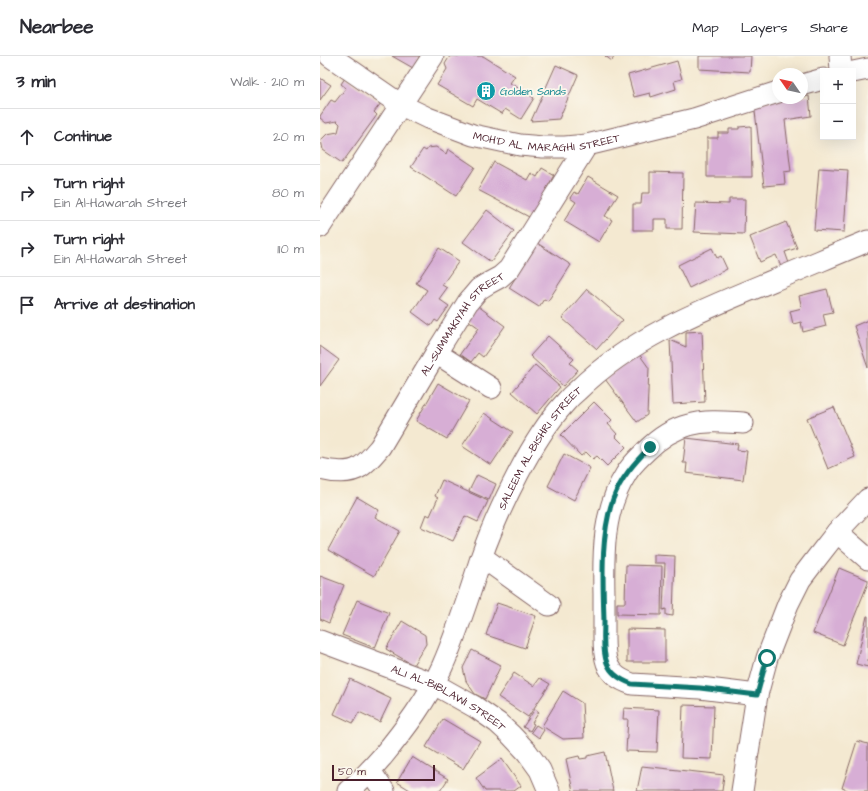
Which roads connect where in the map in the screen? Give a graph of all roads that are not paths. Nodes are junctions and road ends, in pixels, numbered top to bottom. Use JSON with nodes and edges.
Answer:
{"nodes":[{"id":1,"x":330,"y":56,"type":"edge"},
{"id":2,"x":433,"y":56,"type":"edge"},
{"id":3,"x":840,"y":56,"type":"edge"},
{"id":4,"x":841,"y":68,"type":"edge"},
{"id":5,"x":868,"y":69,"type":"edge"},
{"id":6,"x":856,"y":71,"type":"edge"},
{"id":7,"x":820,"y":80,"type":"edge"},
{"id":8,"x":808,"y":83,"type":"edge"},
{"id":9,"x":772,"y":94,"type":"edge"},
{"id":10,"x":402,"y":105,"type":"junction"},
{"id":11,"x":587,"y":145,"type":"junction"},
{"id":12,"x":320,"y":227,"type":"edge"},
{"id":13,"x":868,"y":241,"type":"edge"},
{"id":14,"x":436,"y":353,"type":"junction"},
{"id":15,"x":491,"y":388,"type":"dead end"},
{"id":16,"x":743,"y":423,"type":"dead end"},
{"id":17,"x":320,"y":469,"type":"edge"},
{"id":18,"x":868,"y":499,"type":"edge"},
{"id":19,"x":837,"y":532,"type":"junction"},
{"id":20,"x":482,"y":557,"type":"junction"},
{"id":21,"x":868,"y":559,"type":"edge"},
{"id":22,"x":550,"y":605,"type":"dead end"},
{"id":23,"x":320,"y":641,"type":"edge"},
{"id":24,"x":434,"y":684,"type":"junction"},
{"id":25,"x":757,"y":695,"type":"junction"},
{"id":26,"x":370,"y":771,"type":"junction"},
{"id":27,"x":348,"y":791,"type":"edge"},
{"id":28,"x":384,"y":791,"type":"edge"},
{"id":29,"x":549,"y":791,"type":"edge"},
{"id":30,"x":742,"y":791,"type":"edge"}],
"edges":[{"from":1,"to":10,"type":"street","name":"MOH'D AL MARAGHI STREET"},
{"from":2,"to":10,"type":"street"},
{"from":3,"to":4,"type":"street"},
{"from":5,"to":6,"type":"street"},
{"from":7,"to":8,"type":"street"},
{"from":9,"to":11,"type":"street","name":"MOH'D AL MARAGHI STREET"},
{"from":10,"to":11,"type":"street","name":"MOH'D AL MARAGHI STREET"},
{"from":10,"to":12,"type":"street"},
{"from":11,"to":14,"type":"street","name":"AL-SUMMAKIYAH STREET"},
{"from":13,"to":20,"type":"street","name":"SALEEM AL-BISHRI STREET"},
{"from":14,"to":15,"type":"street"},
{"from":14,"to":17,"type":"street","name":"AL-SUMMAKIYAH STREET"},
{"from":16,"to":25,"type":"street"},
{"from":18,"to":19,"type":"street"},
{"from":19,"to":21,"type":"street"},
{"from":19,"to":25,"type":"street"},
{"from":20,"to":22,"type":"street"},
{"from":20,"to":24,"type":"street","name":"SALEEM AL-BISHRI STREET"},
{"from":23,"to":24,"type":"street","name":"ALI AL-BIBLAWI STREET"},
{"from":24,"to":26,"type":"street","name":"SALEEM AL-BISHRI STREET"},
{"from":24,"to":29,"type":"street","name":"ALI AL-BIBLAWI STREET"},
{"from":25,"to":30,"type":"street"},
{"from":26,"to":27,"type":"street","name":"SALEEM AL-BISHRI STREET"},
{"from":26,"to":28,"type":"street"}]}
